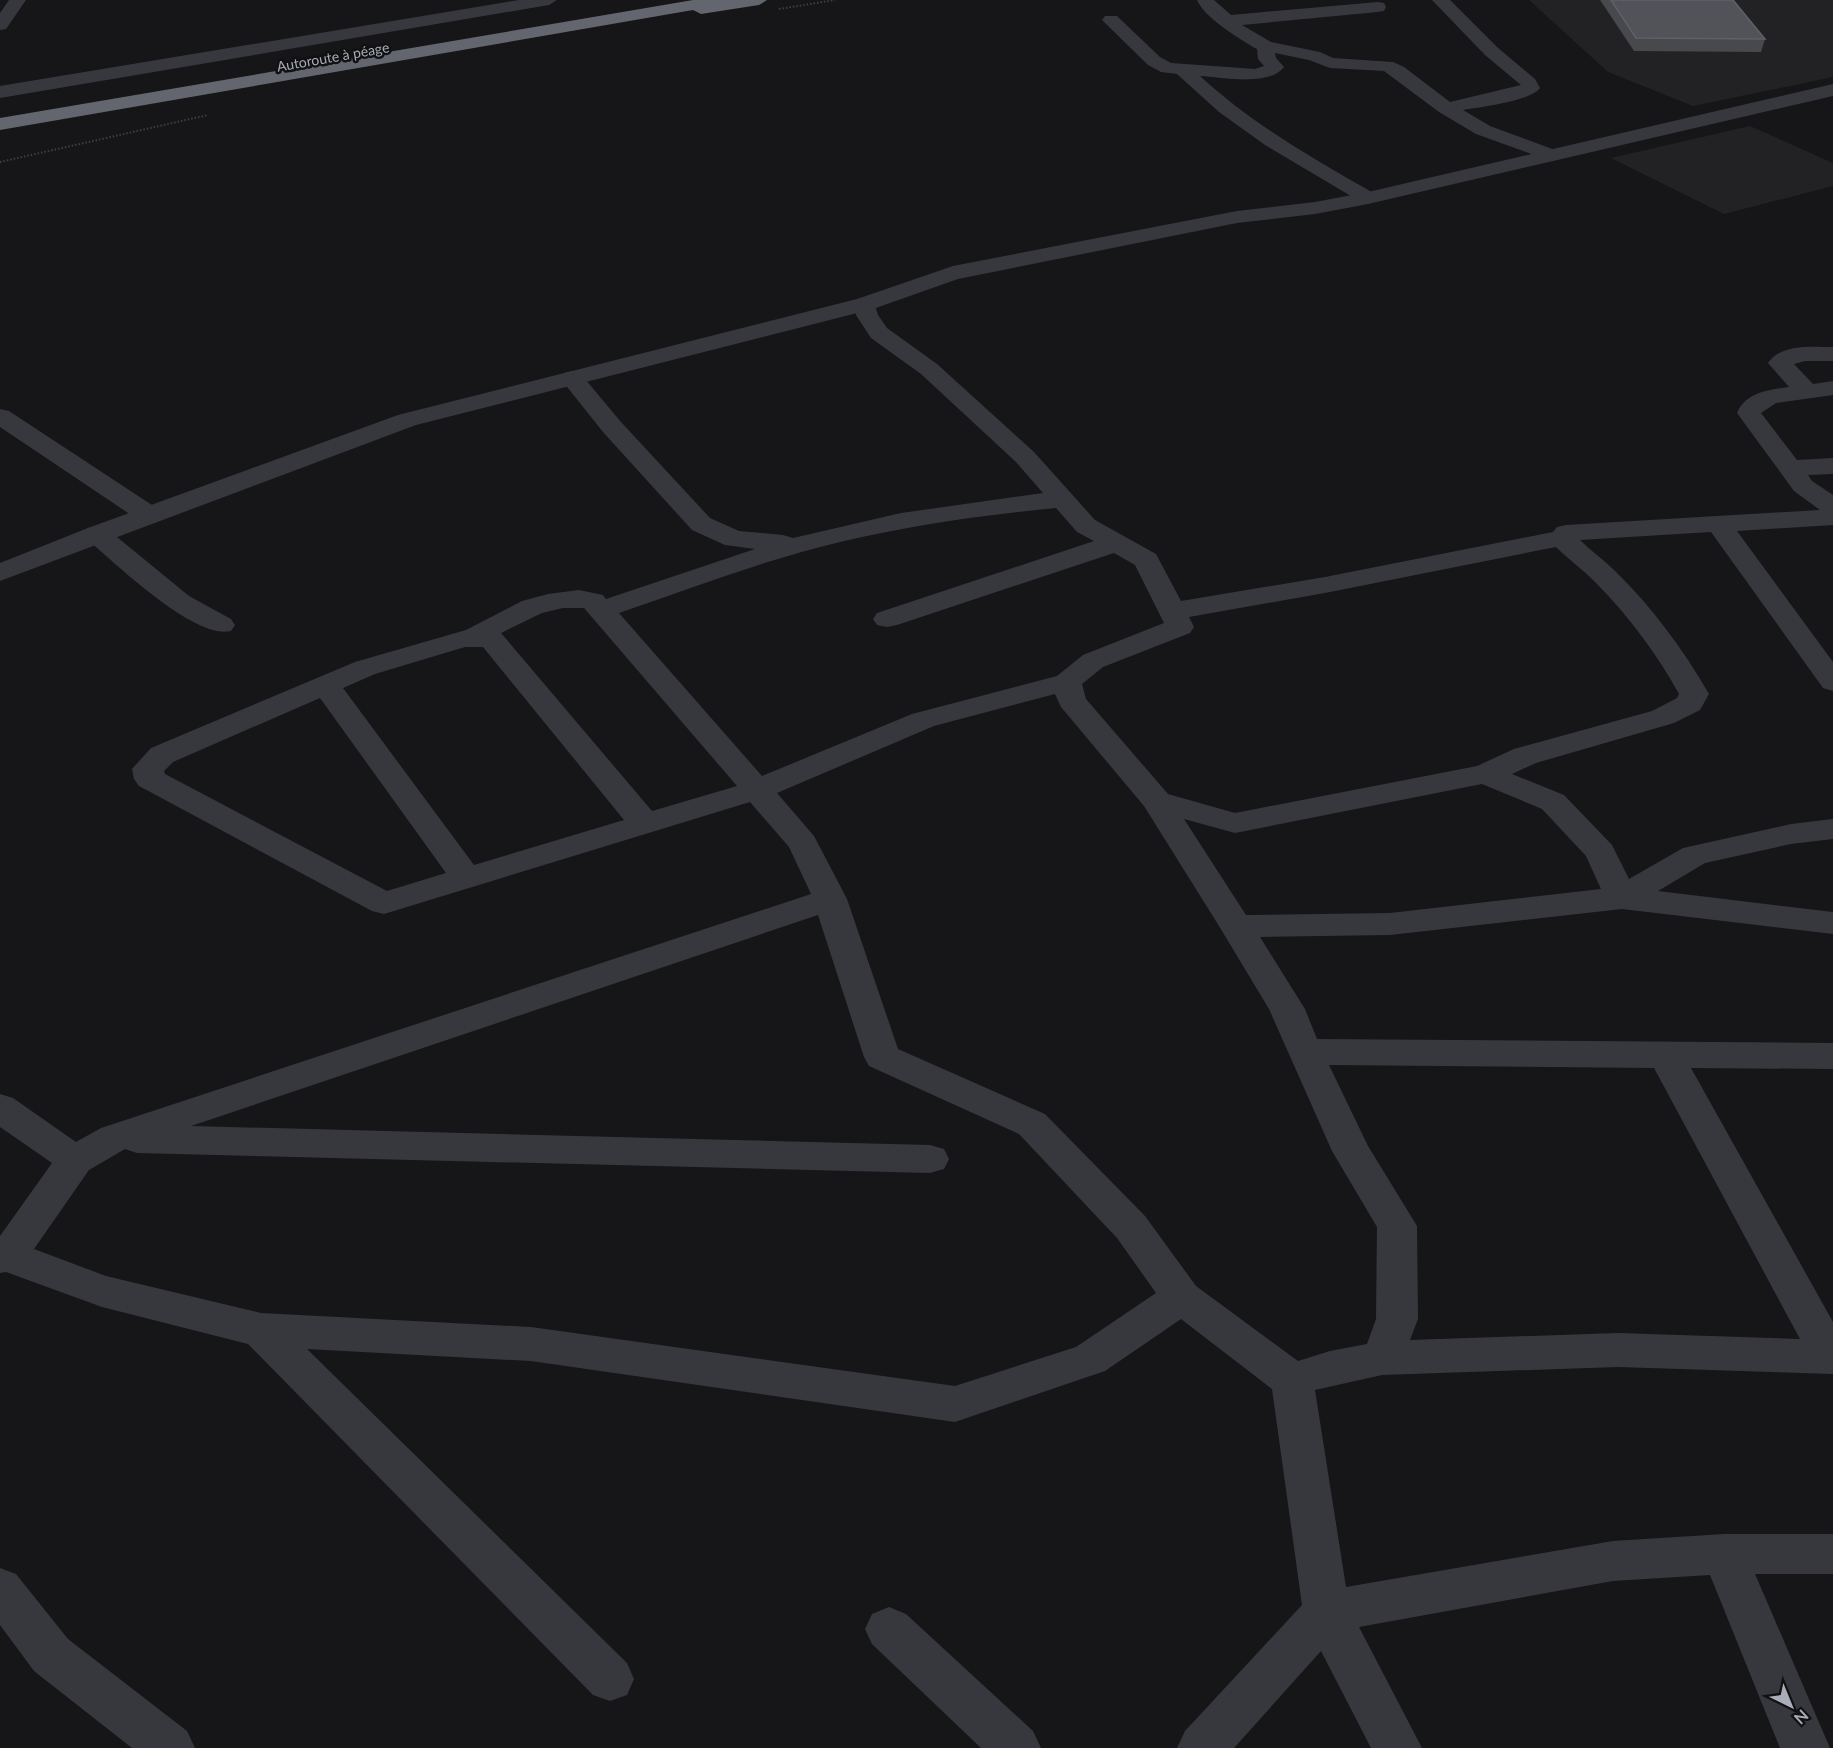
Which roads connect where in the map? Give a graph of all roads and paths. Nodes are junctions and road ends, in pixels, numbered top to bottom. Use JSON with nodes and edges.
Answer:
{"nodes":[{"id":1,"x":18,"y":0,"type":"edge"},
{"id":2,"x":549,"y":0,"type":"edge"},
{"id":3,"x":657,"y":0,"type":"edge"},
{"id":4,"x":666,"y":0,"type":"edge"},
{"id":5,"x":722,"y":0,"type":"edge"},
{"id":6,"x":759,"y":0,"type":"edge"},
{"id":7,"x":1440,"y":0,"type":"edge"},
{"id":8,"x":1205,"y":1,"type":"edge"},
{"id":9,"x":1378,"y":7,"type":"dead end"},
{"id":10,"x":1111,"y":20,"type":"dead end"},
{"id":11,"x":1225,"y":21,"type":"junction"},
{"id":12,"x":0,"y":25,"type":"edge"},
{"id":13,"x":521,"y":25,"type":"junction"},
{"id":14,"x":538,"y":32,"type":"junction"},
{"id":15,"x":1266,"y":46,"type":"junction"},
{"id":16,"x":1184,"y":71,"type":"junction"},
{"id":17,"x":1833,"y":90,"type":"edge"},
{"id":18,"x":0,"y":92,"type":"edge"},
{"id":19,"x":1446,"y":108,"type":"junction"},
{"id":20,"x":0,"y":114,"type":"edge"},
{"id":21,"x":0,"y":124,"type":"edge"},
{"id":22,"x":1548,"y":154,"type":"junction"},
{"id":23,"x":1368,"y":198,"type":"junction"},
{"id":24,"x":865,"y":304,"type":"junction"},
{"id":25,"x":1833,"y":354,"type":"edge"},
{"id":26,"x":572,"y":378,"type":"junction"},
{"id":27,"x":1832,"y":389,"type":"edge"},
{"id":28,"x":1806,"y":392,"type":"junction"},
{"id":29,"x":0,"y":416,"type":"edge"},
{"id":30,"x":12,"y":436,"type":"edge"},
{"id":31,"x":1833,"y":466,"type":"edge"},
{"id":32,"x":1790,"y":468,"type":"junction"},
{"id":33,"x":1062,"y":499,"type":"junction"},
{"id":34,"x":1833,"y":507,"type":"edge"},
{"id":35,"x":149,"y":515,"type":"junction"},
{"id":36,"x":1833,"y":517,"type":"edge"},
{"id":37,"x":1719,"y":524,"type":"junction"},
{"id":38,"x":97,"y":534,"type":"junction"},
{"id":39,"x":1562,"y":538,"type":"junction"},
{"id":40,"x":804,"y":543,"type":"junction"},
{"id":41,"x":1116,"y":543,"type":"junction"},
{"id":42,"x":0,"y":573,"type":"edge"},
{"id":43,"x":601,"y":610,"type":"junction"},
{"id":44,"x":1172,"y":611,"type":"junction"},
{"id":45,"x":887,"y":619,"type":"dead end"},
{"id":46,"x":221,"y":625,"type":"dead end"},
{"id":47,"x":475,"y":636,"type":"junction"},
{"id":48,"x":1067,"y":682,"type":"junction"},
{"id":49,"x":1833,"y":682,"type":"edge"},
{"id":50,"x":326,"y":685,"type":"junction"},
{"id":51,"x":1485,"y":774,"type":"junction"},
{"id":52,"x":757,"y":790,"type":"junction"},
{"id":53,"x":1157,"y":801,"type":"junction"},
{"id":54,"x":645,"y":824,"type":"junction"},
{"id":55,"x":1833,"y":829,"type":"edge"},
{"id":56,"x":467,"y":878,"type":"junction"},
{"id":57,"x":1622,"y":898,"type":"junction"},
{"id":58,"x":830,"y":899,"type":"junction"},
{"id":59,"x":1833,"y":923,"type":"edge"},
{"id":60,"x":1236,"y":926,"type":"junction"},
{"id":61,"x":1305,"y":1052,"type":"junction"},
{"id":62,"x":1665,"y":1054,"type":"junction"},
{"id":63,"x":1833,"y":1056,"type":"edge"},
{"id":64,"x":0,"y":1108,"type":"edge"},
{"id":65,"x":114,"y":1138,"type":"junction"},
{"id":66,"x":930,"y":1159,"type":"dead end"},
{"id":67,"x":75,"y":1160,"type":"junction"},
{"id":68,"x":4,"y":1256,"type":"edge"},
{"id":69,"x":1182,"y":1297,"type":"junction"},
{"id":70,"x":261,"y":1330,"type":"junction"},
{"id":71,"x":1832,"y":1357,"type":"edge"},
{"id":72,"x":1382,"y":1358,"type":"junction"},
{"id":73,"x":1292,"y":1380,"type":"junction"},
{"id":74,"x":1724,"y":1554,"type":"junction"},
{"id":75,"x":1833,"y":1554,"type":"edge"},
{"id":76,"x":0,"y":1589,"type":"edge"},
{"id":77,"x":1326,"y":1612,"type":"junction"},
{"id":78,"x":889,"y":1629,"type":"dead end"},
{"id":79,"x":610,"y":1679,"type":"dead end"},
{"id":80,"x":170,"y":1748,"type":"edge"},
{"id":81,"x":1016,"y":1748,"type":"edge"},
{"id":82,"x":1202,"y":1748,"type":"edge"},
{"id":83,"x":1397,"y":1748,"type":"edge"},
{"id":84,"x":1805,"y":1748,"type":"edge"}],
"edges":[{"from":1,"to":12,"type":"street"},
{"from":2,"to":18,"type":"street"},
{"from":3,"to":13,"type":"highway"},
{"from":4,"to":13,"type":"highway","name":"Autoroute à péage"},
{"from":5,"to":14,"type":"highway"},
{"from":6,"to":14,"type":"highway"},
{"from":7,"to":19,"type":"street"},
{"from":8,"to":11,"type":"street"},
{"from":9,"to":11,"type":"street"},
{"from":10,"to":16,"type":"street"},
{"from":11,"to":15,"type":"street"},
{"from":13,"to":20,"type":"highway","name":"Autoroute à péage"},
{"from":14,"to":21,"type":"highway"},
{"from":15,"to":16,"type":"street"},
{"from":15,"to":19,"type":"street"},
{"from":16,"to":23,"type":"street"},
{"from":17,"to":22,"type":"street"},
{"from":19,"to":22,"type":"street"},
{"from":22,"to":23,"type":"street"},
{"from":23,"to":24,"type":"street"},
{"from":24,"to":26,"type":"street"},
{"from":24,"to":33,"type":"street"},
{"from":25,"to":28,"type":"street"},
{"from":26,"to":35,"type":"street"},
{"from":26,"to":40,"type":"street"},
{"from":27,"to":28,"type":"street"},
{"from":28,"to":32,"type":"street"},
{"from":29,"to":30,"type":"street"},
{"from":30,"to":35,"type":"street"},
{"from":31,"to":32,"type":"street"},
{"from":32,"to":34,"type":"street"},
{"from":33,"to":40,"type":"street"},
{"from":33,"to":41,"type":"street"},
{"from":35,"to":38,"type":"street"},
{"from":36,"to":37,"type":"street"},
{"from":37,"to":39,"type":"street"},
{"from":37,"to":49,"type":"street"},
{"from":38,"to":42,"type":"street"},
{"from":38,"to":46,"type":"street"},
{"from":39,"to":44,"type":"street"},
{"from":39,"to":51,"type":"street"},
{"from":40,"to":43,"type":"street"},
{"from":41,"to":44,"type":"street"},
{"from":41,"to":45,"type":"street"},
{"from":43,"to":47,"type":"street"},
{"from":43,"to":52,"type":"street"},
{"from":44,"to":48,"type":"street"},
{"from":47,"to":50,"type":"street"},
{"from":47,"to":54,"type":"street"},
{"from":48,"to":52,"type":"street"},
{"from":48,"to":53,"type":"street"},
{"from":50,"to":56,"type":"street"},
{"from":50,"to":56,"type":"street"},
{"from":51,"to":53,"type":"street"},
{"from":51,"to":57,"type":"street"},
{"from":52,"to":54,"type":"street"},
{"from":52,"to":58,"type":"street"},
{"from":53,"to":60,"type":"street"},
{"from":54,"to":56,"type":"street"},
{"from":55,"to":57,"type":"street"},
{"from":57,"to":59,"type":"street"},
{"from":57,"to":60,"type":"street"},
{"from":58,"to":65,"type":"street"},
{"from":58,"to":69,"type":"street"},
{"from":60,"to":61,"type":"street"},
{"from":61,"to":62,"type":"street"},
{"from":61,"to":72,"type":"street"},
{"from":62,"to":63,"type":"street"},
{"from":62,"to":71,"type":"street"},
{"from":64,"to":67,"type":"street"},
{"from":65,"to":66,"type":"street"},
{"from":65,"to":67,"type":"street"},
{"from":67,"to":68,"type":"street"},
{"from":68,"to":70,"type":"street"},
{"from":69,"to":70,"type":"street"},
{"from":69,"to":73,"type":"street"},
{"from":70,"to":79,"type":"street"},
{"from":71,"to":72,"type":"street"},
{"from":72,"to":73,"type":"street"},
{"from":73,"to":77,"type":"street"},
{"from":74,"to":75,"type":"street"},
{"from":74,"to":77,"type":"street"},
{"from":74,"to":84,"type":"street"},
{"from":76,"to":80,"type":"street"},
{"from":77,"to":82,"type":"street"},
{"from":77,"to":83,"type":"street"},
{"from":78,"to":81,"type":"street"}]}
